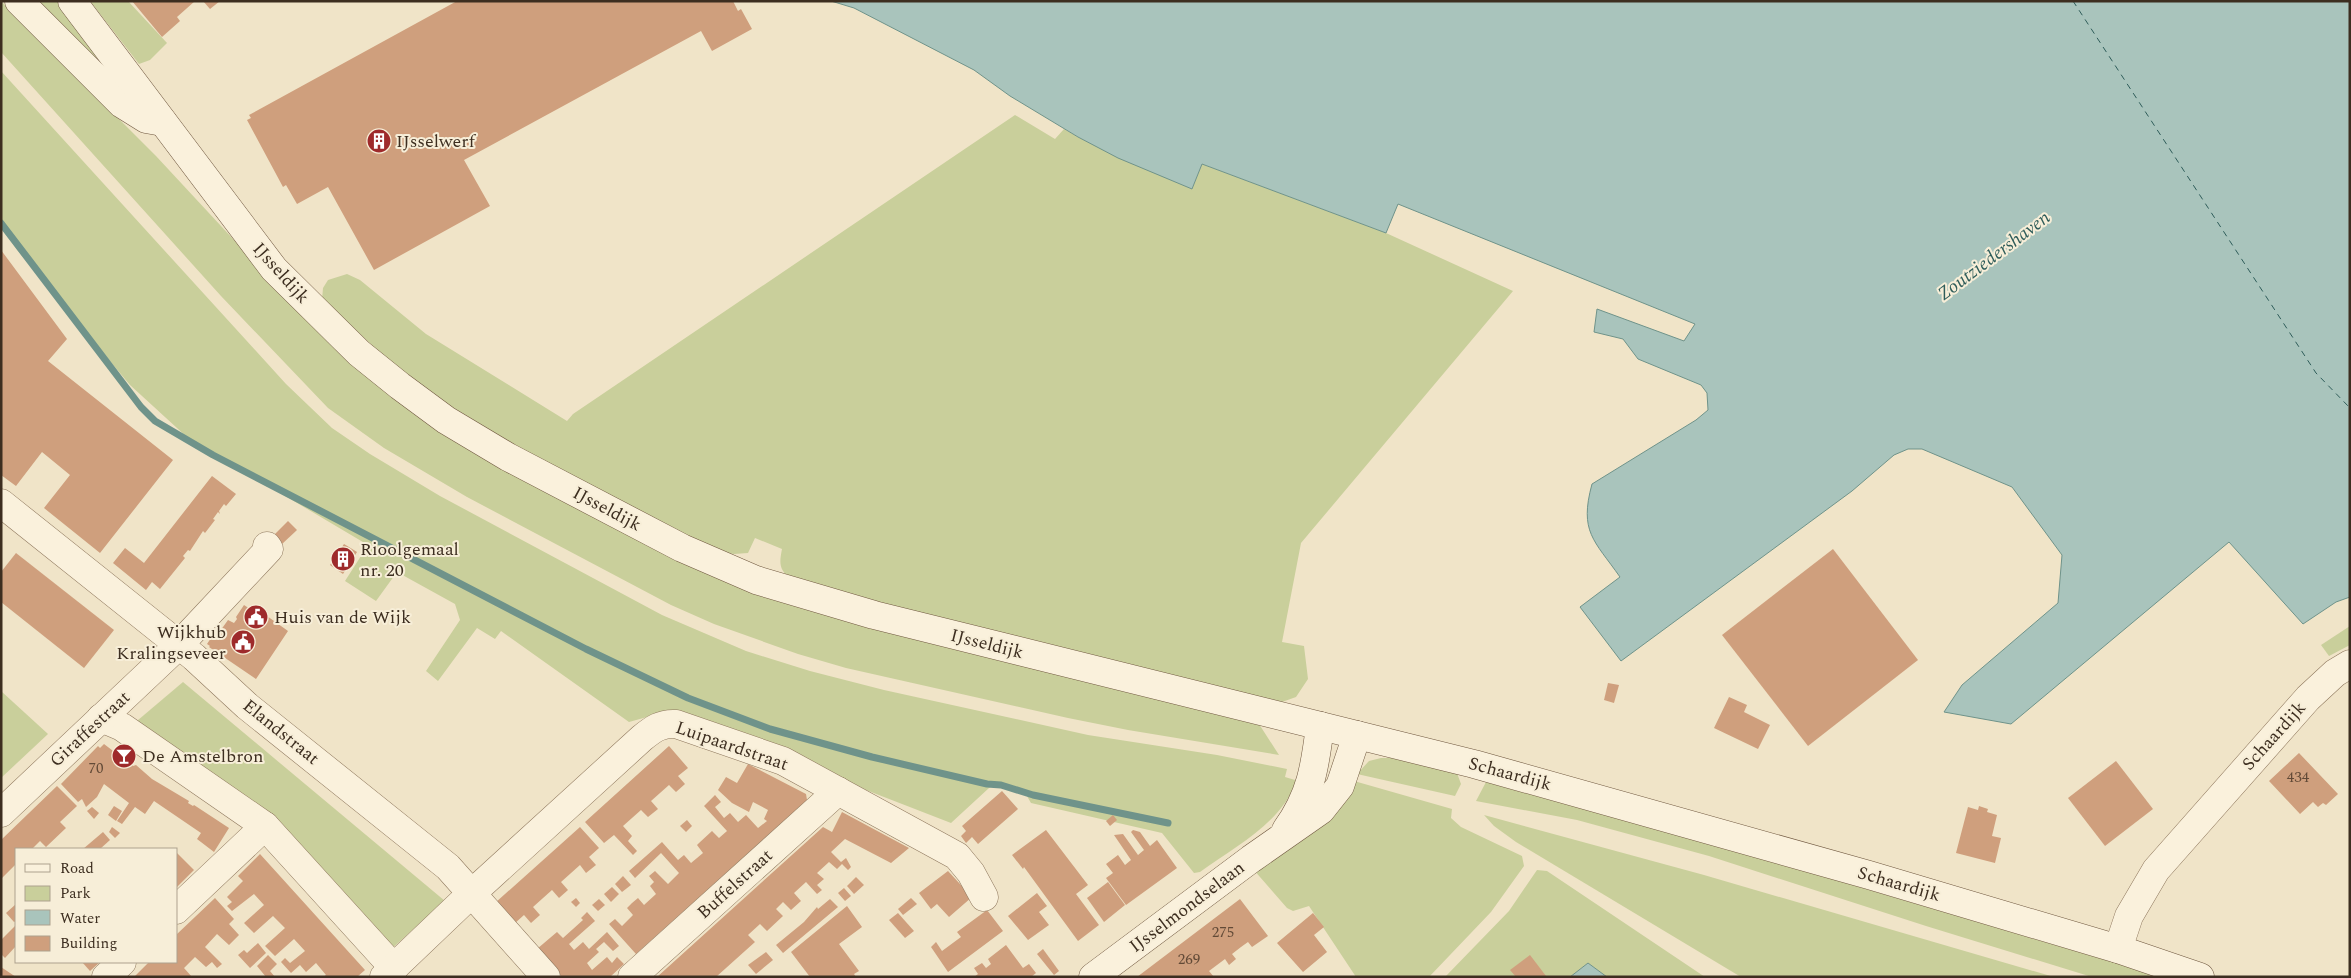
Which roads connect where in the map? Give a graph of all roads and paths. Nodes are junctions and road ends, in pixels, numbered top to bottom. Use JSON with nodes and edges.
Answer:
{"nodes":[{"id":1,"x":19,"y":1,"type":"edge"},
{"id":2,"x":72,"y":1,"type":"edge"},
{"id":3,"x":163,"y":122,"type":"junction"},
{"id":4,"x":1,"y":503,"type":"edge"},
{"id":5,"x":267,"y":546,"type":"dead end"},
{"id":6,"x":179,"y":645,"type":"junction"},
{"id":7,"x":2350,"y":664,"type":"edge"},
{"id":8,"x":101,"y":718,"type":"junction"},
{"id":9,"x":1320,"y":726,"type":"junction"},
{"id":10,"x":1358,"y":735,"type":"junction"},
{"id":11,"x":838,"y":791,"type":"junction"},
{"id":12,"x":1,"y":813,"type":"edge"},
{"id":13,"x":265,"y":826,"type":"junction"},
{"id":14,"x":1281,"y":837,"type":"junction"},
{"id":15,"x":471,"y":894,"type":"junction"},
{"id":16,"x":984,"y":897,"type":"dead end"},
{"id":17,"x":178,"y":908,"type":"edge"},
{"id":18,"x":2118,"y":949,"type":"junction"},
{"id":19,"x":121,"y":963,"type":"edge"},
{"id":20,"x":389,"y":972,"type":"edge"},
{"id":21,"x":106,"y":977,"type":"edge"},
{"id":22,"x":546,"y":977,"type":"edge"},
{"id":23,"x":632,"y":977,"type":"edge"},
{"id":24,"x":1093,"y":977,"type":"edge"},
{"id":25,"x":2200,"y":977,"type":"edge"}],
"edges":[{"from":1,"to":3,"type":"street"},
{"from":2,"to":3,"type":"street","name":"IJsseldijk"},
{"from":3,"to":9,"type":"street","name":"IJsseldijk"},
{"from":4,"to":6,"type":"street","name":"Elandstraat"},
{"from":5,"to":6,"type":"street","name":"Giraffestraat"},
{"from":6,"to":8,"type":"street","name":"Giraffestraat"},
{"from":6,"to":15,"type":"street","name":"Elandstraat"},
{"from":7,"to":18,"type":"street","name":"Schaardijk"},
{"from":8,"to":12,"type":"street","name":"Giraffestraat"},
{"from":8,"to":13,"type":"street"},
{"from":9,"to":10,"type":"street","name":"Schaardijk"},
{"from":9,"to":14,"type":"street","name":"IJsselmondselaan"},
{"from":10,"to":14,"type":"street","name":"IJsselmondselaan"},
{"from":10,"to":18,"type":"street","name":"Schaardijk"},
{"from":11,"to":15,"type":"street","name":"Luipaardstraat"},
{"from":11,"to":16,"type":"street","name":"Luipaardstraat"},
{"from":11,"to":23,"type":"street","name":"Buffelstraat"},
{"from":13,"to":17,"type":"street"},
{"from":13,"to":20,"type":"street"},
{"from":14,"to":24,"type":"street","name":"IJsselmondselaan"},
{"from":15,"to":20,"type":"street"},
{"from":15,"to":22,"type":"street","name":"Elandstraat"},
{"from":18,"to":25,"type":"street"},
{"from":19,"to":21,"type":"street"}]}
